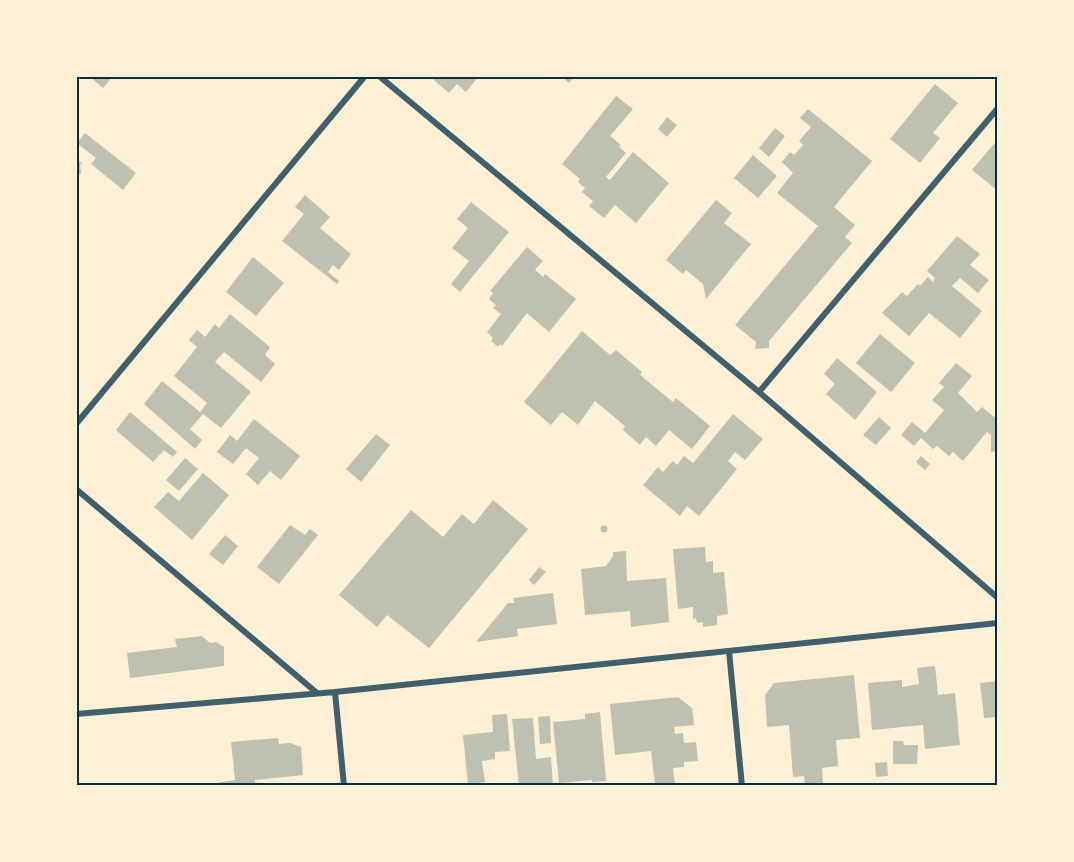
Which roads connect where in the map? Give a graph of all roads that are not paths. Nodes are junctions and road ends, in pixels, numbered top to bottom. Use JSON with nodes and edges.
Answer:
{"nodes":[{"id":1,"x":365,"y":76,"type":"edge"},
{"id":2,"x":379,"y":76,"type":"edge"},
{"id":3,"x":998,"y":108,"type":"edge"},
{"id":4,"x":759,"y":392,"type":"junction"},
{"id":5,"x":76,"y":424,"type":"edge"},
{"id":6,"x":76,"y":489,"type":"edge"},
{"id":7,"x":998,"y":598,"type":"edge"},
{"id":8,"x":998,"y":623,"type":"edge"},
{"id":9,"x":729,"y":651,"type":"junction"},
{"id":10,"x":335,"y":692,"type":"junction"},
{"id":11,"x":317,"y":693,"type":"junction"},
{"id":12,"x":76,"y":714,"type":"edge"},
{"id":13,"x":344,"y":786,"type":"edge"},
{"id":14,"x":742,"y":786,"type":"edge"}],
"edges":[{"from":1,"to":5,"type":"street"},
{"from":2,"to":4,"type":"street"},
{"from":3,"to":4,"type":"street"},
{"from":4,"to":7,"type":"street"},
{"from":6,"to":11,"type":"street"},
{"from":8,"to":9,"type":"street"},
{"from":9,"to":10,"type":"street"},
{"from":9,"to":14,"type":"street"},
{"from":10,"to":11,"type":"street"},
{"from":10,"to":13,"type":"street"},
{"from":11,"to":12,"type":"street"}]}
